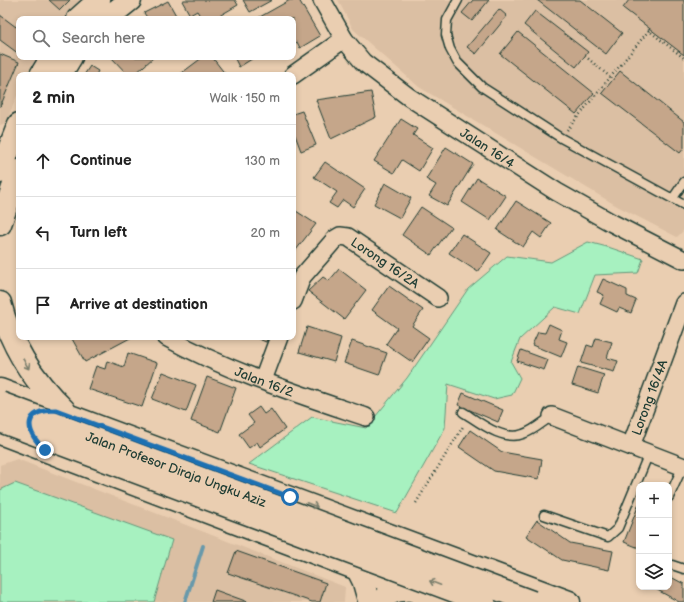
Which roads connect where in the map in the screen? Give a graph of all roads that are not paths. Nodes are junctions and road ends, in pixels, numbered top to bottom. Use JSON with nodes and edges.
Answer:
{"nodes":[{"id":1,"x":99,"y":0,"type":"edge"},
{"id":2,"x":130,"y":0,"type":"edge"},
{"id":3,"x":322,"y":0,"type":"edge"},
{"id":4,"x":458,"y":0,"type":"edge"},
{"id":5,"x":81,"y":16,"type":"edge"},
{"id":6,"x":110,"y":16,"type":"edge"},
{"id":7,"x":344,"y":39,"type":"junction"},
{"id":8,"x":50,"y":60,"type":"edge"},
{"id":9,"x":69,"y":60,"type":"edge"},
{"id":10,"x":44,"y":72,"type":"edge"},
{"id":11,"x":62,"y":72,"type":"edge"},
{"id":12,"x":296,"y":73,"type":"edge"},
{"id":13,"x":16,"y":129,"type":"edge"},
{"id":14,"x":4,"y":147,"type":"edge"},
{"id":15,"x":0,"y":172,"type":"edge"},
{"id":16,"x":16,"y":179,"type":"edge"},
{"id":17,"x":684,"y":182,"type":"edge"},
{"id":18,"x":673,"y":198,"type":"junction"},
{"id":19,"x":684,"y":206,"type":"edge"},
{"id":20,"x":0,"y":224,"type":"edge"},
{"id":21,"x":684,"y":260,"type":"edge"},
{"id":22,"x":296,"y":293,"type":"edge"},
{"id":23,"x":438,"y":298,"type":"dead end"},
{"id":24,"x":684,"y":302,"type":"edge"},
{"id":25,"x":0,"y":303,"type":"edge"},
{"id":26,"x":171,"y":340,"type":"edge"},
{"id":27,"x":278,"y":340,"type":"edge"},
{"id":28,"x":263,"y":380,"type":"junction"},
{"id":29,"x":0,"y":390,"type":"edge"},
{"id":30,"x":0,"y":404,"type":"edge"},
{"id":31,"x":63,"y":413,"type":"junction"},
{"id":32,"x":466,"y":414,"type":"road end"},
{"id":33,"x":552,"y":416,"type":"joint"},
{"id":34,"x":366,"y":417,"type":"dead end"},
{"id":35,"x":0,"y":421,"type":"edge"},
{"id":36,"x":0,"y":433,"type":"edge"},
{"id":37,"x":631,"y":446,"type":"junction"},
{"id":38,"x":45,"y":450,"type":"junction"},
{"id":39,"x":649,"y":453,"type":"junction"},
{"id":40,"x":684,"y":466,"type":"edge"},
{"id":41,"x":672,"y":491,"type":"edge"},
{"id":42,"x":635,"y":496,"type":"edge"},
{"id":43,"x":544,"y":515,"type":"dead end"},
{"id":44,"x":672,"y":565,"type":"edge"},
{"id":45,"x":357,"y":569,"type":"junction"},
{"id":46,"x":684,"y":569,"type":"edge"},
{"id":47,"x":412,"y":590,"type":"junction"},
{"id":48,"x":369,"y":602,"type":"edge"},
{"id":49,"x":380,"y":602,"type":"edge"},
{"id":50,"x":444,"y":602,"type":"edge"},
{"id":51,"x":484,"y":602,"type":"edge"},
{"id":52,"x":532,"y":602,"type":"edge"},
{"id":53,"x":569,"y":602,"type":"edge"}],
"edges":[{"from":1,"to":5,"type":"main road"},
{"from":2,"to":6,"type":"main road"},
{"from":3,"to":7,"type":"street","name":"Jalan 16/4"},
{"from":4,"to":18,"type":"lane"},
{"from":7,"to":12,"type":"street"},
{"from":7,"to":21,"type":"street","name":"Jalan 16/4"},
{"from":8,"to":10,"type":"main road"},
{"from":9,"to":11,"type":"main road"},
{"from":13,"to":14,"type":"main road"},
{"from":14,"to":15,"type":"main road"},
{"from":16,"to":20,"type":"main road"},
{"from":17,"to":18,"type":"lane"},
{"from":18,"to":19,"type":"lane"},
{"from":22,"to":23,"type":"street","name":"Lorong 16/2A"},
{"from":24,"to":37,"type":"street","name":"Lorong 16/4A"},
{"from":25,"to":31,"type":"main road","one_way":true},
{"from":26,"to":28,"type":"street","name":"Jalan 16/2"},
{"from":27,"to":28,"type":"street"},
{"from":28,"to":34,"type":"street","name":"Jalan 16/2"},
{"from":29,"to":31,"type":"main road"},
{"from":30,"to":52,"type":"main road","name":"Jalan Profesor Diraja Ungku Aziz","bridge":true},
{"from":31,"to":38,"type":"main road"},
{"from":31,"to":53,"type":"main road","one_way":true},
{"from":32,"to":33,"type":"lane"},
{"from":33,"to":37,"type":"street"},
{"from":51,"to":35,"type":"main road","name":"Jalan Profesor Diraja Ungku Aziz","one_way":true,"bridge":true},
{"from":36,"to":38,"type":"main road"},
{"from":37,"to":39,"type":"street"},
{"from":38,"to":45,"type":"main road"},
{"from":39,"to":40,"type":"street"},
{"from":39,"to":42,"type":"lane"},
{"from":40,"to":41,"type":"lane"},
{"from":42,"to":43,"type":"lane"},
{"from":44,"to":46,"type":"lane"},
{"from":45,"to":47,"type":"main road"},
{"from":45,"to":48,"type":"street"},
{"from":47,"to":49,"type":"street"},
{"from":47,"to":50,"type":"main road"}]}
